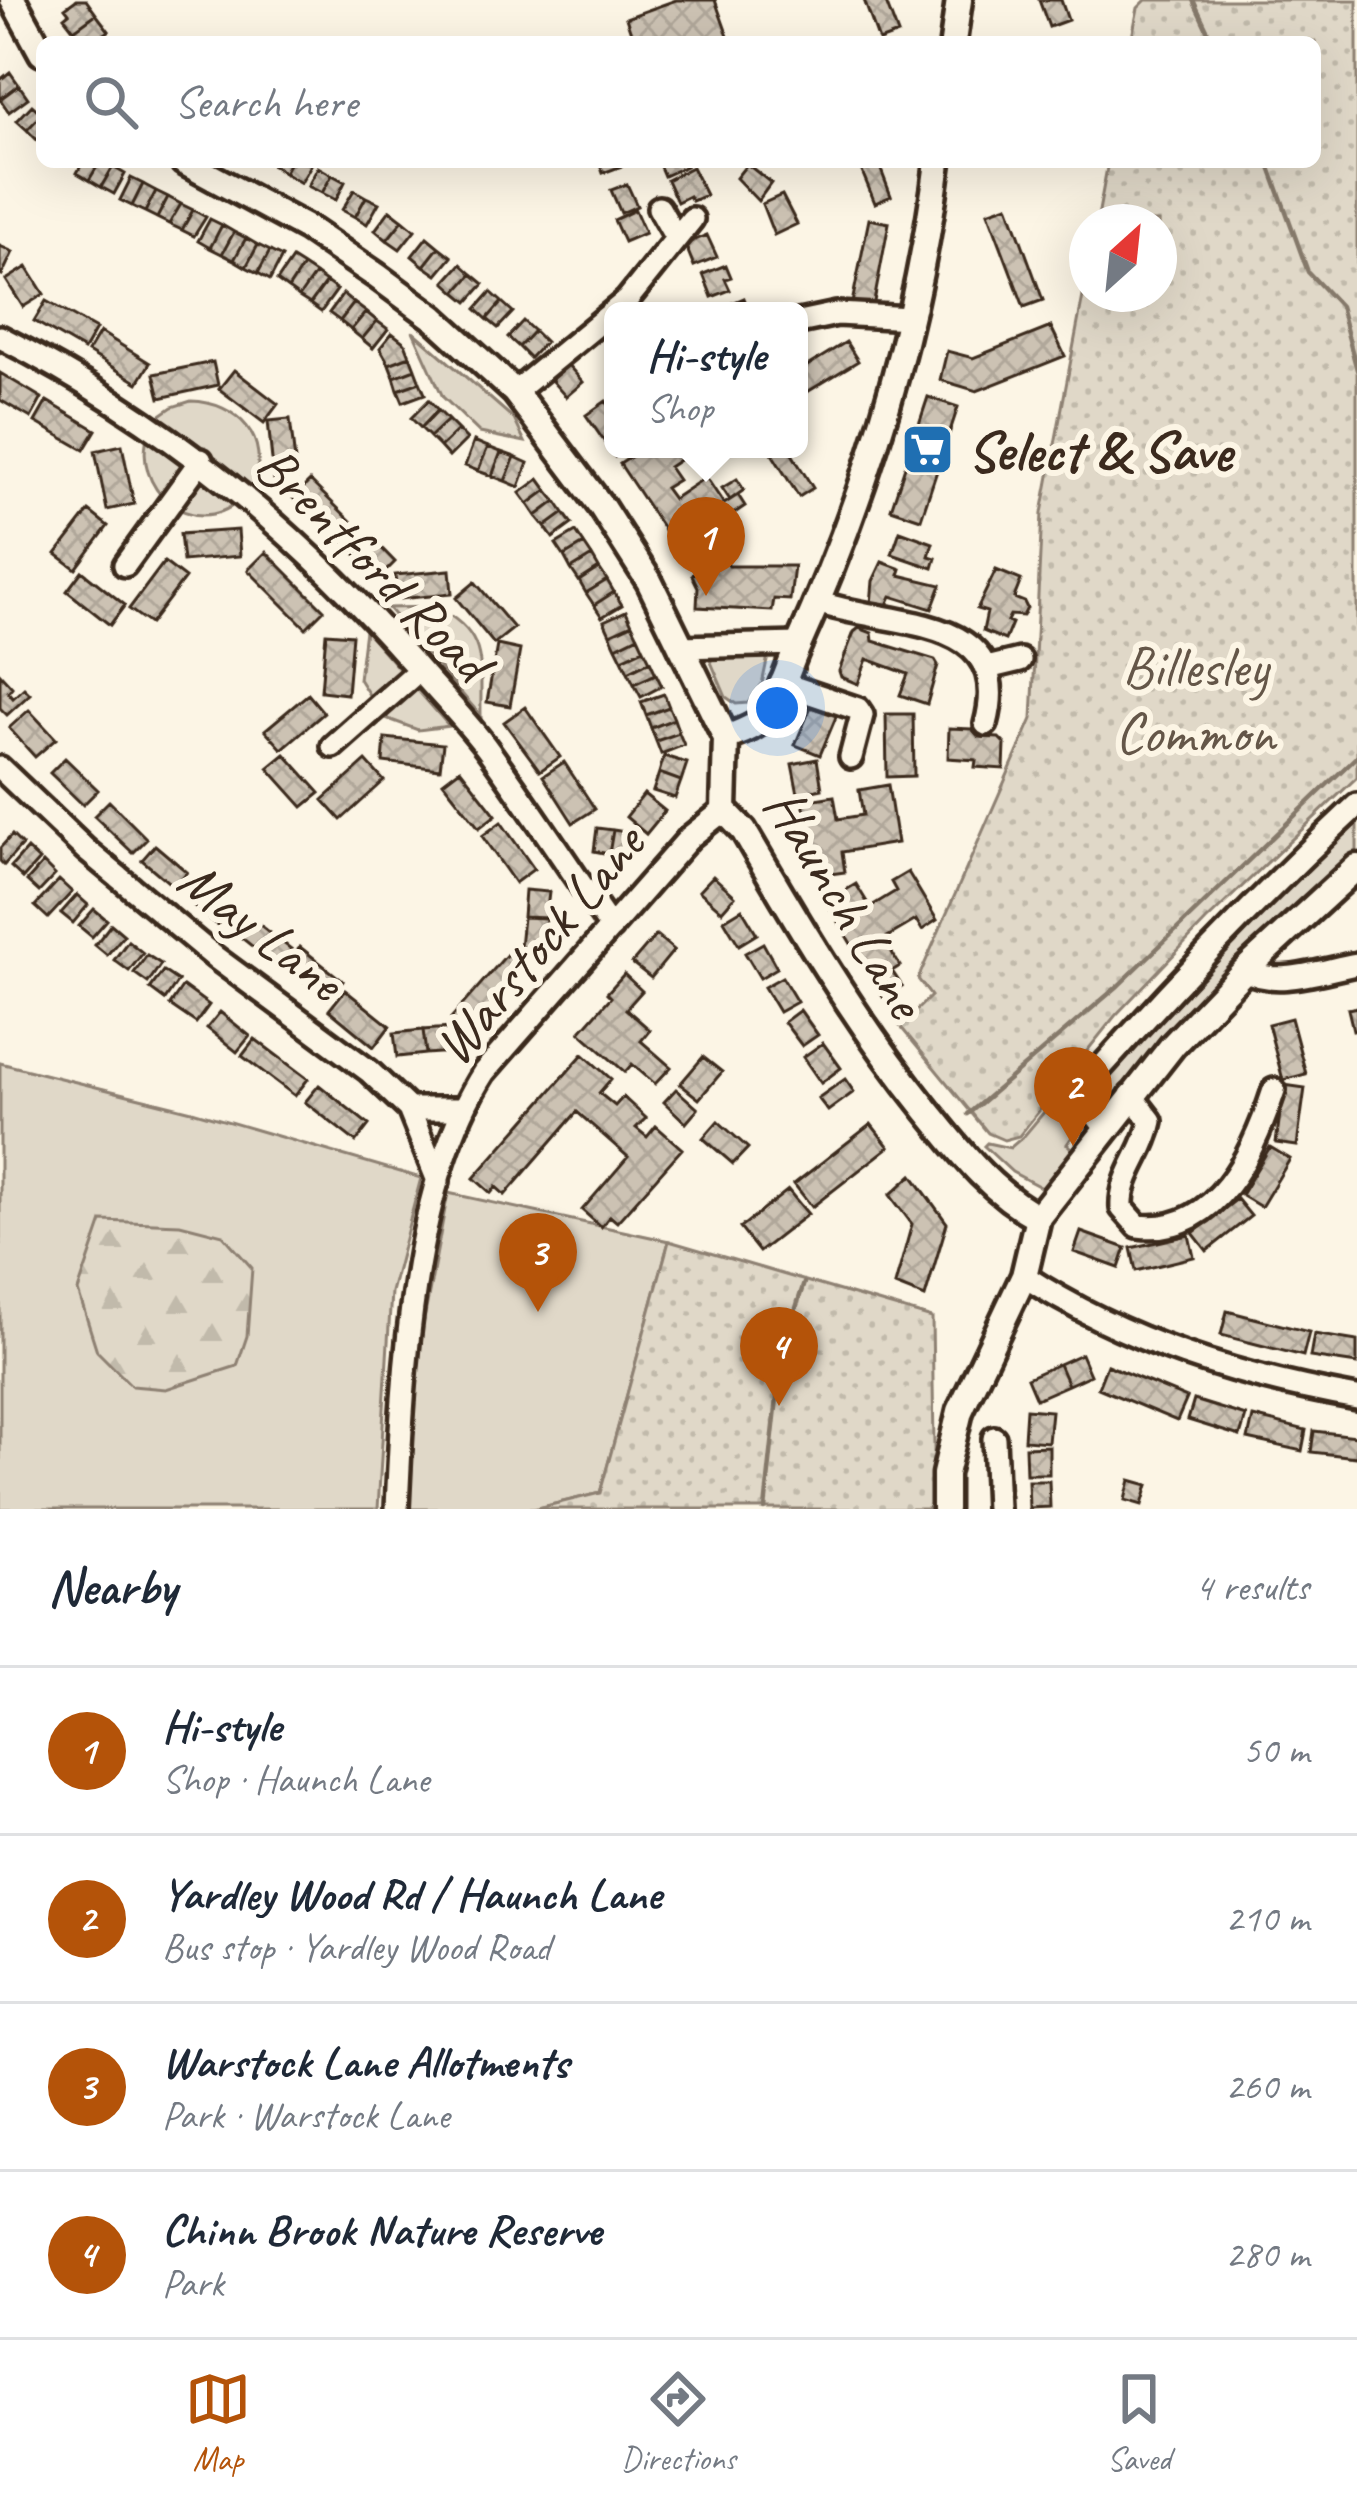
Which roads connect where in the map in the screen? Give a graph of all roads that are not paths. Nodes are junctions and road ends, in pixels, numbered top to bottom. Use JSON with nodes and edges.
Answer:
{"nodes":[{"id":1,"x":13,"y":0,"type":"edge"},
{"id":2,"x":958,"y":0,"type":"edge"},
{"id":3,"x":954,"y":36,"type":"edge"},
{"id":4,"x":36,"y":42,"type":"edge"},
{"id":5,"x":195,"y":168,"type":"edge"},
{"id":6,"x":937,"y":168,"type":"edge"},
{"id":7,"x":659,"y":208,"type":"dead end"},
{"id":8,"x":692,"y":219,"type":"dead end"},
{"id":9,"x":676,"y":238,"type":"junction"},
{"id":10,"x":623,"y":302,"type":"edge"},
{"id":11,"x":604,"y":318,"type":"edge"},
{"id":12,"x":910,"y":318,"type":"junction"},
{"id":13,"x":808,"y":320,"type":"edge"},
{"id":14,"x":0,"y":337,"type":"edge"},
{"id":15,"x":515,"y":392,"type":"junction"},
{"id":16,"x":201,"y":460,"type":"junction"},
{"id":17,"x":125,"y":566,"type":"dead end"},
{"id":18,"x":818,"y":602,"type":"junction"},
{"id":19,"x":799,"y":644,"type":"junction"},
{"id":20,"x":680,"y":647,"type":"junction"},
{"id":21,"x":1020,"y":659,"type":"dead end"},
{"id":22,"x":987,"y":668,"type":"junction"},
{"id":23,"x":419,"y":670,"type":"junction"},
{"id":24,"x":781,"y":683,"type":"junction"},
{"id":25,"x":986,"y":724,"type":"dead end"},
{"id":26,"x":726,"y":738,"type":"junction"},
{"id":27,"x":333,"y":746,"type":"dead end"},
{"id":28,"x":851,"y":757,"type":"dead end"},
{"id":29,"x":0,"y":768,"type":"edge"},
{"id":30,"x":1357,"y":805,"type":"edge"},
{"id":31,"x":724,"y":810,"type":"junction"},
{"id":32,"x":1357,"y":867,"type":"edge"},
{"id":33,"x":611,"y":928,"type":"junction"},
{"id":34,"x":1357,"y":964,"type":"edge"},
{"id":35,"x":1245,"y":970,"type":"junction"},
{"id":36,"x":1274,"y":1090,"type":"dead end"},
{"id":37,"x":1131,"y":1094,"type":"junction"},
{"id":38,"x":463,"y":1108,"type":"junction"},
{"id":39,"x":409,"y":1109,"type":"junction"},
{"id":40,"x":1106,"y":1128,"type":"junction"},
{"id":41,"x":439,"y":1182,"type":"junction"},
{"id":42,"x":1038,"y":1217,"type":"junction"},
{"id":43,"x":1024,"y":1276,"type":"junction"},
{"id":44,"x":1357,"y":1398,"type":"edge"},
{"id":45,"x":994,"y":1438,"type":"dead end"},
{"id":46,"x":397,"y":1509,"type":"edge"},
{"id":47,"x":945,"y":1509,"type":"edge"},
{"id":48,"x":997,"y":1509,"type":"edge"}],
"edges":[{"from":1,"to":4,"type":"street"},
{"from":2,"to":3,"type":"street"},
{"from":5,"to":15,"type":"street","name":"Haunch Lane"},
{"from":6,"to":12,"type":"street"},
{"from":7,"to":9,"type":"street"},
{"from":8,"to":9,"type":"street"},
{"from":9,"to":10,"type":"street"},
{"from":11,"to":15,"type":"street"},
{"from":12,"to":13,"type":"street"},
{"from":12,"to":18,"type":"street"},
{"from":14,"to":16,"type":"street","name":"Brentford Road"},
{"from":15,"to":20,"type":"street","name":"Haunch Lane"},
{"from":16,"to":17,"type":"street"},
{"from":16,"to":23,"type":"street","name":"Brentford Road"},
{"from":18,"to":19,"type":"street"},
{"from":18,"to":22,"type":"street"},
{"from":19,"to":20,"type":"street"},
{"from":19,"to":24,"type":"street"},
{"from":20,"to":26,"type":"street","name":"Haunch Lane"},
{"from":21,"to":22,"type":"street"},
{"from":22,"to":25,"type":"street"},
{"from":23,"to":27,"type":"street"},
{"from":23,"to":33,"type":"street","name":"Brentford Road"},
{"from":24,"to":26,"type":"street"},
{"from":24,"to":28,"type":"street"},
{"from":26,"to":31,"type":"street","name":"Haunch Lane"},
{"from":29,"to":39,"type":"street","name":"May Lane"},
{"from":30,"to":40,"type":"street"},
{"from":31,"to":33,"type":"street","name":"Warstock Lane"},
{"from":31,"to":42,"type":"street","name":"Haunch Lane"},
{"from":32,"to":35,"type":"street"},
{"from":33,"to":38,"type":"street","name":"Warstock Lane"},
{"from":34,"to":35,"type":"street"},
{"from":35,"to":37,"type":"street"},
{"from":36,"to":37,"type":"street"},
{"from":37,"to":40,"type":"street"},
{"from":38,"to":39,"type":"street"},
{"from":38,"to":41,"type":"street","name":"Warstock Lane"},
{"from":39,"to":41,"type":"street","name":"May Lane"},
{"from":40,"to":42,"type":"street"},
{"from":41,"to":46,"type":"street","name":"Warstock Lane"},
{"from":42,"to":43,"type":"street"},
{"from":43,"to":44,"type":"street"},
{"from":43,"to":47,"type":"street"},
{"from":45,"to":48,"type":"street"}]}
